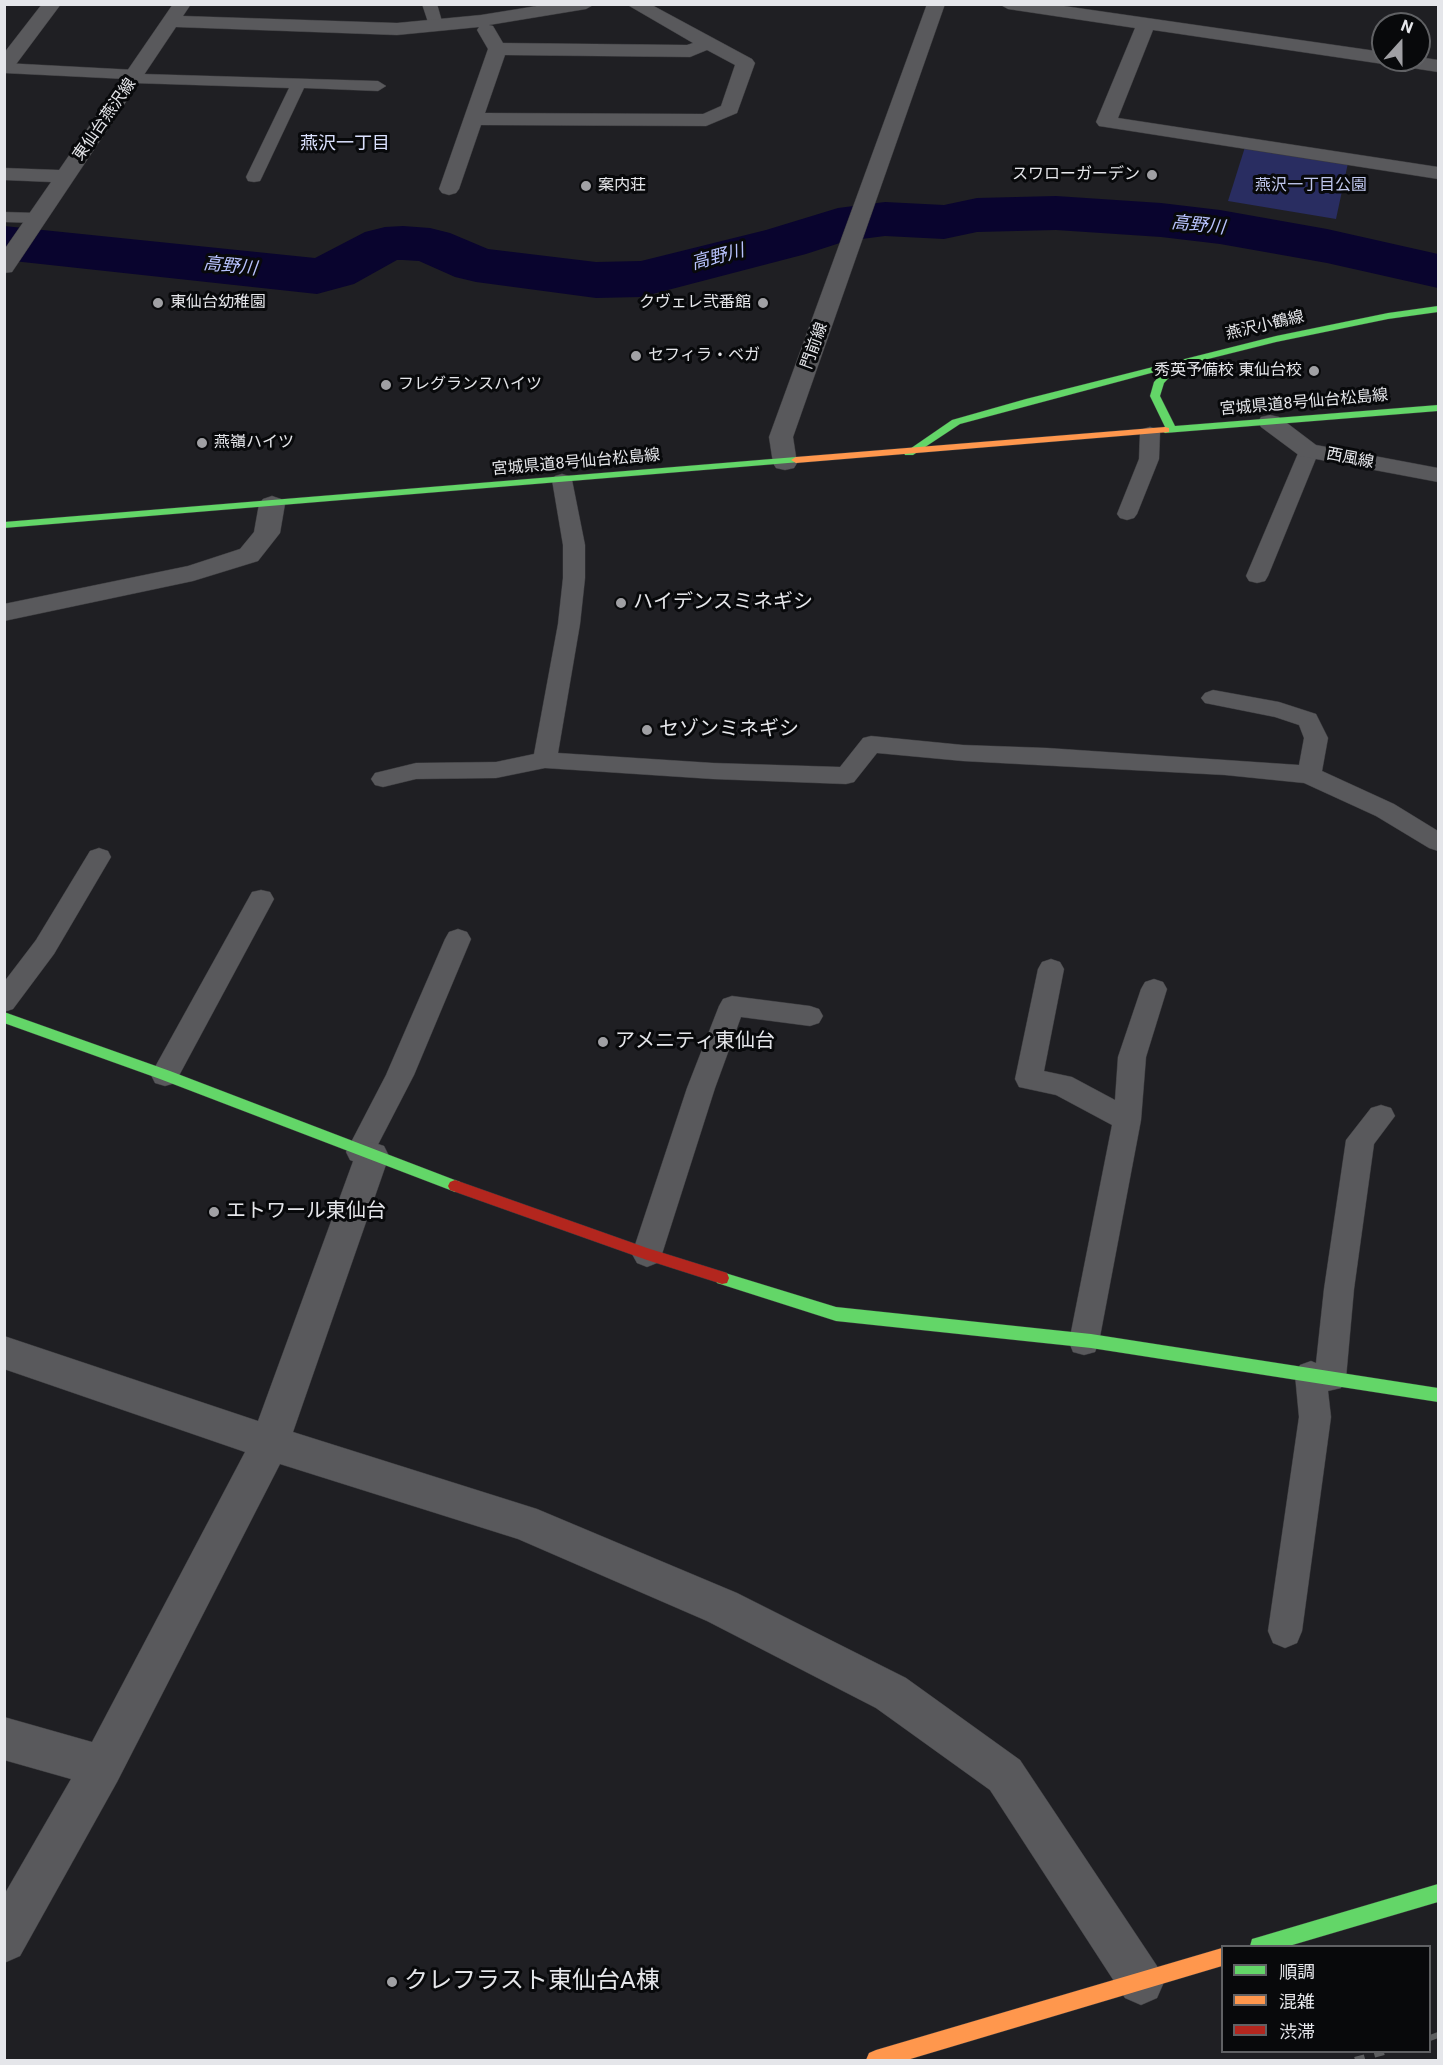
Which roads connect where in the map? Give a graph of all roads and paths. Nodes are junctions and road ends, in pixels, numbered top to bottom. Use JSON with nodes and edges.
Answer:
{"nodes":[{"id":1,"x":52,"y":4,"type":"edge"},
{"id":2,"x":429,"y":4,"type":"edge"},
{"id":3,"x":586,"y":4,"type":"edge"},
{"id":4,"x":635,"y":4,"type":"edge"},
{"id":5,"x":936,"y":4,"type":"edge"},
{"id":6,"x":1008,"y":4,"type":"edge"},
{"id":7,"x":177,"y":13,"type":"edge"},
{"id":8,"x":482,"y":21,"type":"junction"},
{"id":9,"x":1146,"y":24,"type":"junction"},
{"id":10,"x":435,"y":25,"type":"junction"},
{"id":11,"x":708,"y":43,"type":"junction"},
{"id":12,"x":497,"y":49,"type":"junction"},
{"id":13,"x":1371,"y":56,"type":"edge"},
{"id":14,"x":4,"y":67,"type":"edge"},
{"id":15,"x":135,"y":77,"type":"junction"},
{"id":16,"x":299,"y":83,"type":"junction"},
{"id":17,"x":378,"y":86,"type":"dead end"},
{"id":18,"x":472,"y":119,"type":"junction"},
{"id":19,"x":1438,"y":173,"type":"edge"},
{"id":20,"x":4,"y":174,"type":"edge"},
{"id":21,"x":66,"y":177,"type":"junction"},
{"id":22,"x":254,"y":177,"type":"dead end"},
{"id":23,"x":449,"y":189,"type":"dead end"},
{"id":24,"x":4,"y":217,"type":"edge"},
{"id":25,"x":32,"y":227,"type":"junction"},
{"id":26,"x":8,"y":262,"type":"edge"},
{"id":27,"x":1438,"y":309,"type":"edge"},
{"id":28,"x":1175,"y":366,"type":"junction"},
{"id":29,"x":1438,"y":408,"type":"edge"},
{"id":30,"x":1270,"y":422,"type":"junction"},
{"id":31,"x":1172,"y":431,"type":"junction"},
{"id":32,"x":1150,"y":432,"type":"junction"},
{"id":33,"x":1309,"y":451,"type":"junction"},
{"id":34,"x":909,"y":453,"type":"junction"},
{"id":35,"x":785,"y":463,"type":"junction"},
{"id":36,"x":1438,"y":475,"type":"edge"},
{"id":37,"x":562,"y":480,"type":"junction"},
{"id":38,"x":272,"y":504,"type":"junction"},
{"id":39,"x":1126,"y":514,"type":"dead end"},
{"id":40,"x":4,"y":525,"type":"edge"},
{"id":41,"x":1257,"y":576,"type":"dead end"},
{"id":42,"x":4,"y":613,"type":"edge"},
{"id":43,"x":1213,"y":698,"type":"dead end"},
{"id":44,"x":545,"y":760,"type":"junction"},
{"id":45,"x":1309,"y":775,"type":"junction"},
{"id":46,"x":382,"y":778,"type":"dead end"},
{"id":47,"x":1438,"y":842,"type":"edge"},
{"id":48,"x":99,"y":856,"type":"dead end"},
{"id":49,"x":261,"y":899,"type":"dead end"},
{"id":50,"x":458,"y":939,"type":"dead end"},
{"id":51,"x":1051,"y":969,"type":"dead end"},
{"id":52,"x":1154,"y":989,"type":"dead end"},
{"id":53,"x":4,"y":1002,"type":"edge"},
{"id":54,"x":810,"y":1016,"type":"dead end"},
{"id":55,"x":4,"y":1017,"type":"edge"},
{"id":56,"x":165,"y":1075,"type":"junction"},
{"id":57,"x":1381,"y":1116,"type":"dead end"},
{"id":58,"x":1127,"y":1120,"type":"junction"},
{"id":59,"x":366,"y":1154,"type":"junction"},
{"id":60,"x":647,"y":1254,"type":"junction"},
{"id":61,"x":1084,"y":1342,"type":"junction"},
{"id":62,"x":4,"y":1352,"type":"edge"},
{"id":63,"x":1320,"y":1377,"type":"junction"},
{"id":64,"x":1438,"y":1395,"type":"edge"},
{"id":65,"x":270,"y":1443,"type":"junction"},
{"id":66,"x":1285,"y":1631,"type":"dead end"},
{"id":67,"x":4,"y":1738,"type":"edge"},
{"id":68,"x":102,"y":1767,"type":"junction"},
{"id":69,"x":1438,"y":1893,"type":"edge"},
{"id":70,"x":4,"y":1940,"type":"edge"},
{"id":71,"x":1266,"y":1945,"type":"edge"},
{"id":72,"x":1221,"y":1958,"type":"edge"},
{"id":73,"x":1141,"y":1982,"type":"junction"},
{"id":74,"x":876,"y":2061,"type":"edge"}],
"edges":[{"from":1,"to":14,"type":"street"},
{"from":2,"to":10,"type":"lane"},
{"from":3,"to":8,"type":"street"},
{"from":4,"to":11,"type":"street"},
{"from":5,"to":35,"type":"street","name":"門前線"},
{"from":6,"to":9,"type":"street"},
{"from":7,"to":10,"type":"street"},
{"from":7,"to":15,"type":"street","name":"東仙台燕沢線"},
{"from":8,"to":10,"type":"street"},
{"from":8,"to":12,"type":"street"},
{"from":9,"to":13,"type":"street"},
{"from":9,"to":19,"type":"street"},
{"from":11,"to":12,"type":"street"},
{"from":11,"to":18,"type":"street"},
{"from":12,"to":18,"type":"street"},
{"from":14,"to":15,"type":"lane"},
{"from":15,"to":16,"type":"lane"},
{"from":15,"to":21,"type":"street","name":"東仙台燕沢線"},
{"from":16,"to":17,"type":"lane"},
{"from":16,"to":22,"type":"lane"},
{"from":18,"to":23,"type":"street"},
{"from":20,"to":21,"type":"street"},
{"from":21,"to":25,"type":"street","name":"東仙台燕沢線"},
{"from":24,"to":25,"type":"lane"},
{"from":25,"to":26,"type":"street","name":"東仙台燕沢線"},
{"from":27,"to":28,"type":"street","name":"燕沢小鶴線"},
{"from":28,"to":31,"type":"street"},
{"from":28,"to":34,"type":"street","name":"燕沢小鶴線"},
{"from":29,"to":30,"type":"street","name":"宮城県道8号仙台松島線"},
{"from":30,"to":31,"type":"street","name":"宮城県道8号仙台松島線"},
{"from":30,"to":33,"type":"street","name":"西風線"},
{"from":31,"to":32,"type":"street","name":"宮城県道8号仙台松島線"},
{"from":32,"to":34,"type":"street","name":"宮城県道8号仙台松島線"},
{"from":32,"to":39,"type":"lane"},
{"from":33,"to":36,"type":"street","name":"西風線"},
{"from":33,"to":41,"type":"lane"},
{"from":34,"to":35,"type":"street","name":"宮城県道8号仙台松島線"},
{"from":35,"to":37,"type":"street","name":"宮城県道8号仙台松島線"},
{"from":37,"to":38,"type":"street","name":"宮城県道8号仙台松島線"},
{"from":37,"to":44,"type":"lane"},
{"from":38,"to":40,"type":"street","name":"宮城県道8号仙台松島線"},
{"from":38,"to":42,"type":"street"},
{"from":43,"to":45,"type":"lane"},
{"from":44,"to":45,"type":"lane"},
{"from":44,"to":46,"type":"lane"},
{"from":45,"to":47,"type":"lane"},
{"from":48,"to":53,"type":"lane"},
{"from":49,"to":56,"type":"lane"},
{"from":50,"to":59,"type":"lane"},
{"from":51,"to":58,"type":"lane"},
{"from":52,"to":58,"type":"lane"},
{"from":54,"to":60,"type":"lane"},
{"from":55,"to":56,"type":"street"},
{"from":56,"to":59,"type":"street"},
{"from":57,"to":63,"type":"lane"},
{"from":58,"to":61,"type":"lane"},
{"from":59,"to":60,"type":"street"},
{"from":59,"to":65,"type":"street"},
{"from":60,"to":61,"type":"street"},
{"from":61,"to":63,"type":"street"},
{"from":62,"to":65,"type":"street"},
{"from":63,"to":64,"type":"street"},
{"from":63,"to":66,"type":"lane"},
{"from":65,"to":68,"type":"street"},
{"from":65,"to":73,"type":"street"},
{"from":67,"to":68,"type":"street"},
{"from":68,"to":70,"type":"street"},
{"from":69,"to":71,"type":"street"},
{"from":72,"to":73,"type":"street"},
{"from":73,"to":74,"type":"street"}]}
